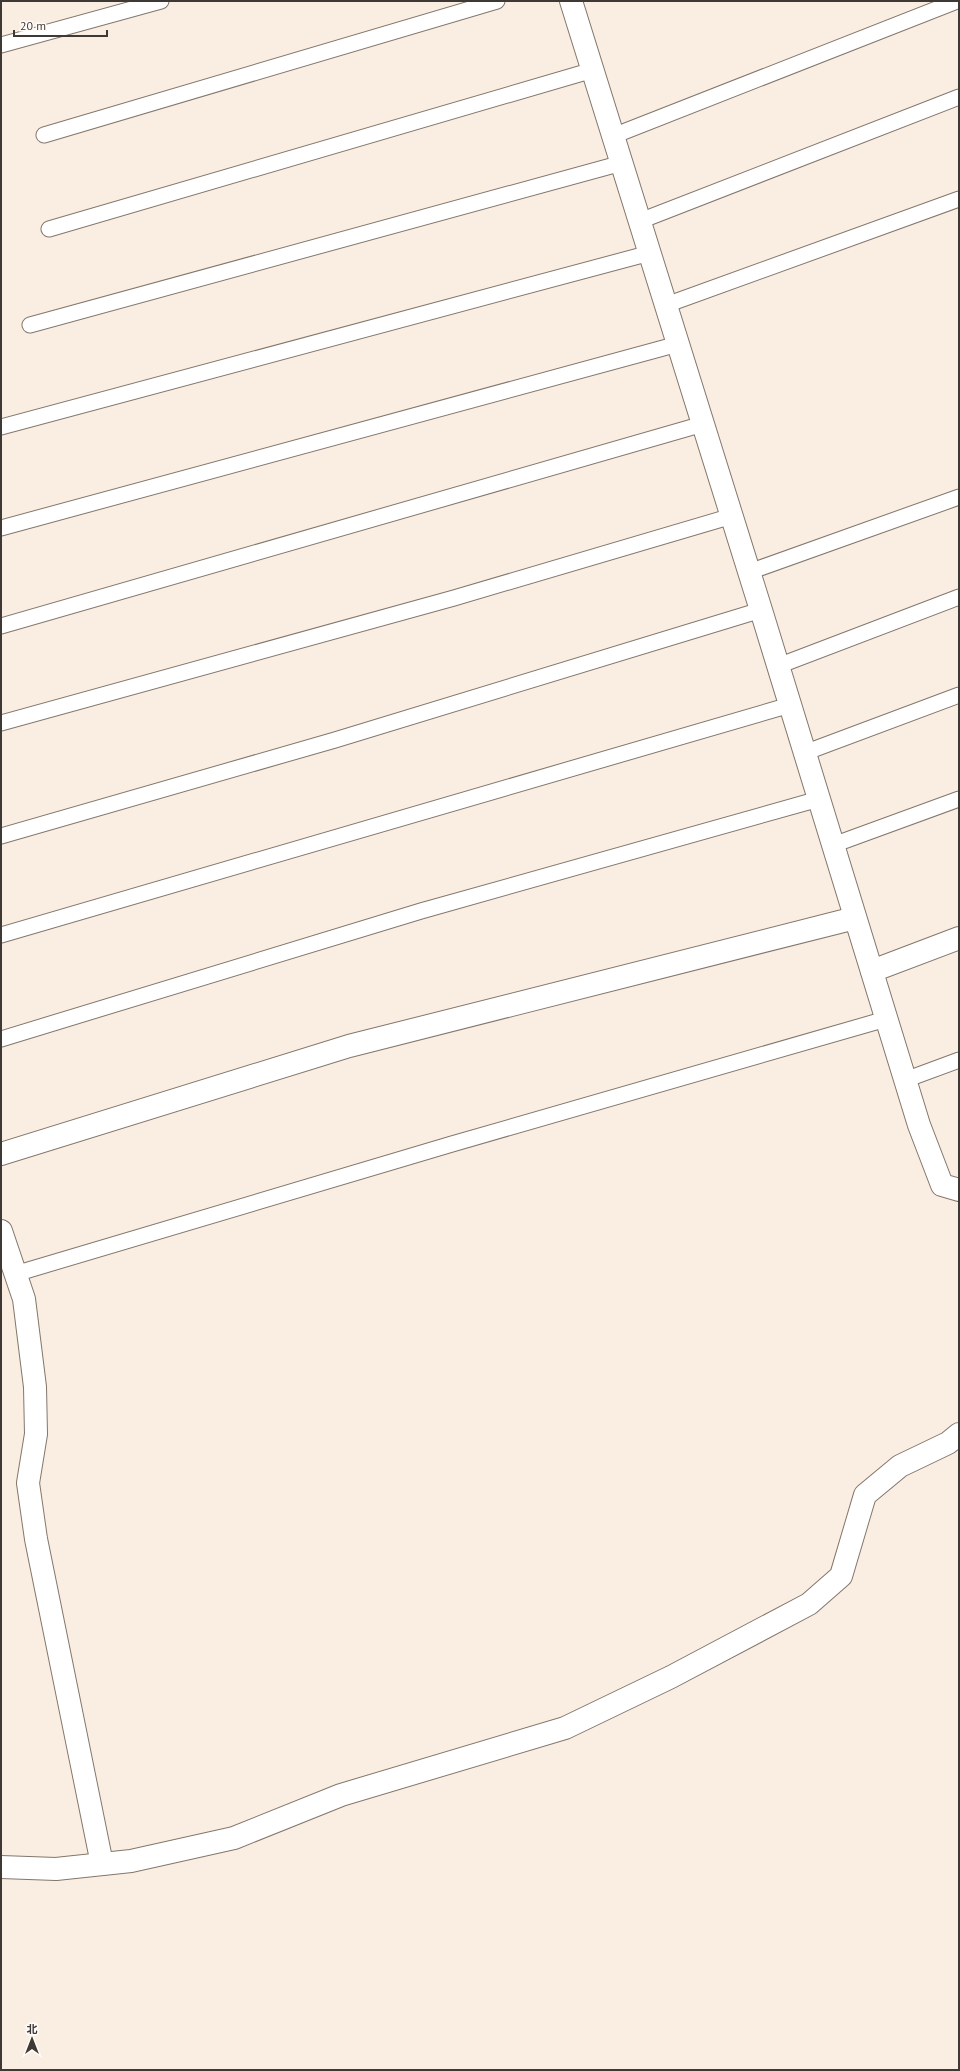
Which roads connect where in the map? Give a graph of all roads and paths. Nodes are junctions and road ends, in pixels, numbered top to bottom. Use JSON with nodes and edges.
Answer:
{"nodes":[{"id":1,"x":161,"y":1,"type":"edge"},
{"id":2,"x":497,"y":1,"type":"edge"},
{"id":3,"x":571,"y":1,"type":"edge"},
{"id":4,"x":957,"y":1,"type":"edge"},
{"id":5,"x":1,"y":45,"type":"edge"},
{"id":6,"x":593,"y":70,"type":"junction"},
{"id":7,"x":959,"y":97,"type":"edge"},
{"id":8,"x":44,"y":135,"type":"dead end"},
{"id":9,"x":614,"y":136,"type":"junction"},
{"id":10,"x":622,"y":163,"type":"junction"},
{"id":11,"x":959,"y":199,"type":"edge"},
{"id":12,"x":640,"y":221,"type":"junction"},
{"id":13,"x":49,"y":229,"type":"dead end"},
{"id":14,"x":650,"y":253,"type":"junction"},
{"id":15,"x":666,"y":306,"type":"junction"},
{"id":16,"x":30,"y":325,"type":"dead end"},
{"id":17,"x":678,"y":344,"type":"junction"},
{"id":18,"x":703,"y":424,"type":"junction"},
{"id":19,"x":1,"y":427,"type":"edge"},
{"id":20,"x":959,"y":497,"type":"edge"},
{"id":21,"x":732,"y":516,"type":"junction"},
{"id":22,"x":1,"y":528,"type":"edge"},
{"id":23,"x":749,"y":572,"type":"junction"},
{"id":24,"x":959,"y":597,"type":"edge"},
{"id":25,"x":761,"y":610,"type":"junction"},
{"id":26,"x":1,"y":626,"type":"edge"},
{"id":27,"x":778,"y":666,"type":"junction"},
{"id":28,"x":959,"y":695,"type":"edge"},
{"id":29,"x":790,"y":704,"type":"junction"},
{"id":30,"x":1,"y":724,"type":"edge"},
{"id":31,"x":804,"y":753,"type":"junction"},
{"id":32,"x":819,"y":799,"type":"junction"},
{"id":33,"x":959,"y":799,"type":"edge"},
{"id":34,"x":1,"y":836,"type":"edge"},
{"id":35,"x":833,"y":845,"type":"junction"},
{"id":36,"x":855,"y":918,"type":"junction"},
{"id":37,"x":1,"y":935,"type":"edge"},
{"id":38,"x":959,"y":938,"type":"edge"},
{"id":39,"x":872,"y":971,"type":"junction"},
{"id":40,"x":886,"y":1019,"type":"junction"},
{"id":41,"x":1,"y":1039,"type":"edge"},
{"id":42,"x":959,"y":1060,"type":"edge"},
{"id":43,"x":905,"y":1080,"type":"junction"},
{"id":44,"x":1,"y":1154,"type":"edge"},
{"id":45,"x":959,"y":1190,"type":"edge"},
{"id":46,"x":1,"y":1231,"type":"edge"},
{"id":47,"x":15,"y":1274,"type":"junction"},
{"id":48,"x":959,"y":1434,"type":"edge"},
{"id":49,"x":102,"y":1864,"type":"junction"},
{"id":50,"x":1,"y":1867,"type":"edge"}],
"edges":[{"from":1,"to":5,"type":"lane"},
{"from":2,"to":8,"type":"lane"},
{"from":3,"to":6,"type":"street"},
{"from":4,"to":9,"type":"lane"},
{"from":6,"to":9,"type":"street"},
{"from":6,"to":13,"type":"lane"},
{"from":7,"to":12,"type":"lane"},
{"from":9,"to":10,"type":"street"},
{"from":10,"to":12,"type":"street"},
{"from":10,"to":16,"type":"lane"},
{"from":11,"to":15,"type":"lane"},
{"from":12,"to":14,"type":"street"},
{"from":14,"to":15,"type":"street"},
{"from":14,"to":19,"type":"lane"},
{"from":15,"to":17,"type":"street"},
{"from":17,"to":18,"type":"street"},
{"from":17,"to":22,"type":"lane"},
{"from":18,"to":21,"type":"street"},
{"from":18,"to":26,"type":"lane"},
{"from":20,"to":23,"type":"lane"},
{"from":21,"to":23,"type":"street"},
{"from":21,"to":30,"type":"lane"},
{"from":23,"to":25,"type":"street"},
{"from":24,"to":27,"type":"lane"},
{"from":25,"to":27,"type":"street"},
{"from":25,"to":34,"type":"lane"},
{"from":27,"to":29,"type":"street"},
{"from":28,"to":31,"type":"lane"},
{"from":29,"to":31,"type":"street"},
{"from":29,"to":37,"type":"lane"},
{"from":31,"to":32,"type":"street"},
{"from":32,"to":35,"type":"street"},
{"from":32,"to":41,"type":"lane"},
{"from":33,"to":35,"type":"lane"},
{"from":35,"to":36,"type":"street"},
{"from":36,"to":39,"type":"street"},
{"from":36,"to":44,"type":"street"},
{"from":38,"to":39,"type":"street"},
{"from":39,"to":40,"type":"street"},
{"from":40,"to":43,"type":"street"},
{"from":40,"to":47,"type":"lane"},
{"from":42,"to":43,"type":"lane"},
{"from":43,"to":45,"type":"street"},
{"from":46,"to":47,"type":"street"},
{"from":47,"to":49,"type":"street"},
{"from":48,"to":49,"type":"street"},
{"from":49,"to":50,"type":"street"}]}
